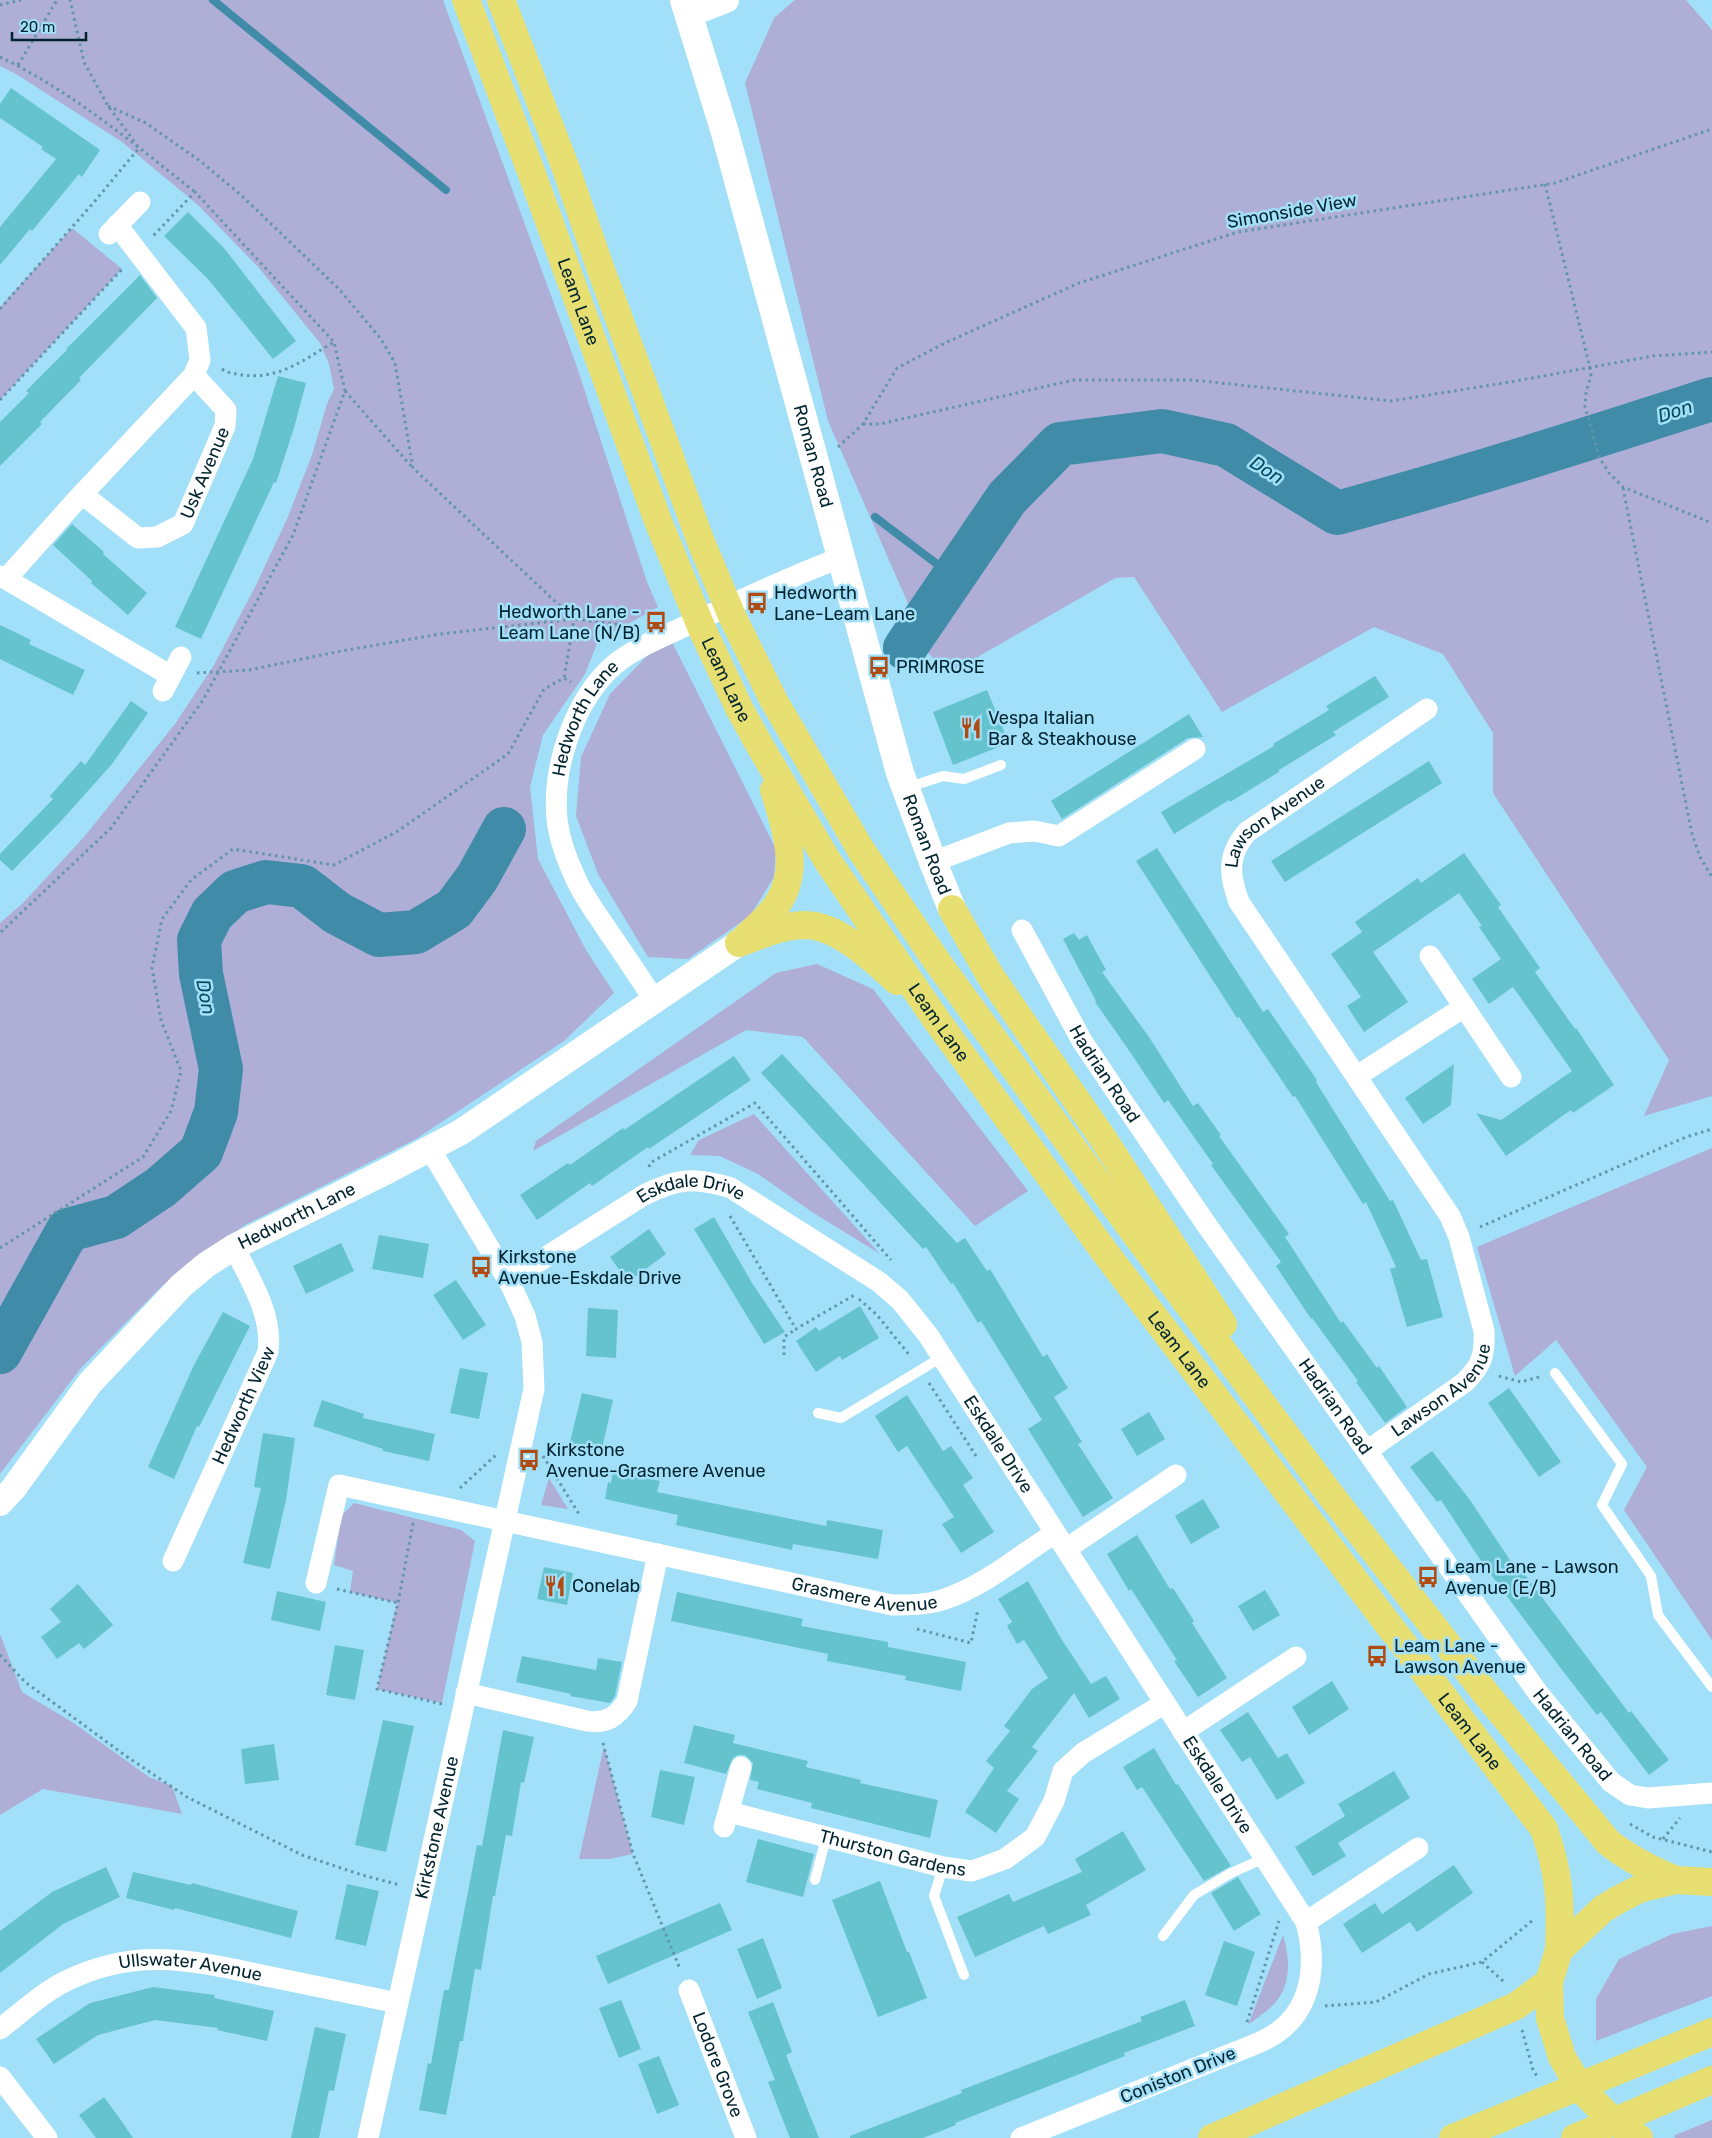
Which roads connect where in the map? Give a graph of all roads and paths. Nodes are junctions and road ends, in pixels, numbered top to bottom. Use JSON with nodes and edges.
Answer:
{"nodes":[{"id":1,"x":21,"y":0,"type":"edge"},
{"id":2,"x":57,"y":0,"type":"edge"},
{"id":3,"x":70,"y":0,"type":"edge"},
{"id":4,"x":466,"y":0,"type":"edge"},
{"id":5,"x":502,"y":0,"type":"edge"},
{"id":6,"x":726,"y":0,"type":"edge"},
{"id":7,"x":0,"y":5,"type":"edge"},
{"id":8,"x":687,"y":7,"type":"edge"},
{"id":9,"x":0,"y":57,"type":"edge"},
{"id":10,"x":18,"y":65,"type":"junction"},
{"id":11,"x":108,"y":106,"type":"junction"},
{"id":12,"x":1712,"y":129,"type":"edge"},
{"id":13,"x":139,"y":148,"type":"junction"},
{"id":14,"x":1545,"y":184,"type":"junction"},
{"id":15,"x":195,"y":192,"type":"dead end"},
{"id":16,"x":140,"y":202,"type":"dead end"},
{"id":17,"x":0,"y":309,"type":"edge"},
{"id":18,"x":198,"y":348,"type":"junction"},
{"id":19,"x":1712,"y":352,"type":"edge"},
{"id":20,"x":1590,"y":368,"type":"junction"},
{"id":21,"x":194,"y":374,"type":"junction"},
{"id":22,"x":345,"y":391,"type":"junction"},
{"id":23,"x":413,"y":468,"type":"junction"},
{"id":24,"x":1623,"y":487,"type":"junction"},
{"id":25,"x":82,"y":494,"type":"junction"},
{"id":26,"x":1712,"y":523,"type":"edge"},
{"id":27,"x":842,"y":557,"type":"junction"},
{"id":28,"x":3,"y":578,"type":"edge"},
{"id":29,"x":574,"y":619,"type":"junction"},
{"id":30,"x":633,"y":627,"type":"dead end"},
{"id":31,"x":181,"y":657,"type":"dead end"},
{"id":32,"x":220,"y":671,"type":"junction"},
{"id":33,"x":564,"y":678,"type":"junction"},
{"id":34,"x":167,"y":683,"type":"junction"},
{"id":35,"x":588,"y":694,"type":"junction"},
{"id":36,"x":1427,"y":709,"type":"dead end"},
{"id":37,"x":760,"y":746,"type":"junction"},
{"id":38,"x":1195,"y":750,"type":"dead end"},
{"id":39,"x":1001,"y":764,"type":"dead end"},
{"id":40,"x":905,"y":788,"type":"junction"},
{"id":41,"x":933,"y":862,"type":"junction"},
{"id":42,"x":1712,"y":876,"type":"edge"},
{"id":43,"x":952,"y":909,"type":"joint"},
{"id":44,"x":1022,"y":930,"type":"dead end"},
{"id":45,"x":0,"y":932,"type":"edge"},
{"id":46,"x":739,"y":943,"type":"junction"},
{"id":47,"x":1430,"y":956,"type":"dead end"},
{"id":48,"x":655,"y":1000,"type":"junction"},
{"id":49,"x":1464,"y":1007,"type":"junction"},
{"id":50,"x":935,"y":1018,"type":"junction"},
{"id":51,"x":1357,"y":1076,"type":"junction"},
{"id":52,"x":1511,"y":1077,"type":"dead end"},
{"id":53,"x":1712,"y":1129,"type":"edge"},
{"id":54,"x":430,"y":1149,"type":"junction"},
{"id":55,"x":710,"y":1182,"type":"junction"},
{"id":56,"x":644,"y":1195,"type":"junction"},
{"id":57,"x":1459,"y":1237,"type":"junction"},
{"id":58,"x":234,"y":1247,"type":"junction"},
{"id":59,"x":0,"y":1248,"type":"edge"},
{"id":60,"x":508,"y":1281,"type":"junction"},
{"id":61,"x":879,"y":1282,"type":"junction"},
{"id":62,"x":855,"y":1295,"type":"junction"},
{"id":63,"x":900,"y":1300,"type":"junction"},
{"id":64,"x":796,"y":1329,"type":"junction"},
{"id":65,"x":784,"y":1355,"type":"dead end"},
{"id":66,"x":942,"y":1357,"type":"junction"},
{"id":67,"x":921,"y":1370,"type":"junction"},
{"id":68,"x":1476,"y":1371,"type":"junction"},
{"id":69,"x":1555,"y":1373,"type":"joint"},
{"id":70,"x":818,"y":1413,"type":"dead end"},
{"id":71,"x":525,"y":1428,"type":"junction"},
{"id":72,"x":1366,"y":1451,"type":"junction"},
{"id":73,"x":977,"y":1457,"type":"dead end"},
{"id":74,"x":1176,"y":1475,"type":"dead end"},
{"id":75,"x":1329,"y":1493,"type":"junction"},
{"id":76,"x":417,"y":1501,"type":"junction"},
{"id":77,"x":0,"y":1503,"type":"edge"},
{"id":78,"x":441,"y":1506,"type":"junction"},
{"id":79,"x":505,"y":1519,"type":"junction"},
{"id":80,"x":596,"y":1540,"type":"junction"},
{"id":81,"x":1060,"y":1541,"type":"junction"},
{"id":82,"x":658,"y":1554,"type":"junction"},
{"id":83,"x":173,"y":1561,"type":"dead end"},
{"id":84,"x":316,"y":1583,"type":"joint"},
{"id":85,"x":398,"y":1603,"type":"junction"},
{"id":86,"x":0,"y":1655,"type":"edge"},
{"id":87,"x":1296,"y":1657,"type":"dead end"},
{"id":88,"x":1712,"y":1687,"type":"edge"},
{"id":89,"x":465,"y":1700,"type":"junction"},
{"id":90,"x":1165,"y":1703,"type":"junction"},
{"id":91,"x":598,"y":1723,"type":"junction"},
{"id":92,"x":1183,"y":1732,"type":"junction"},
{"id":93,"x":741,"y":1767,"type":"dead end"},
{"id":94,"x":1712,"y":1793,"type":"edge"},
{"id":95,"x":1683,"y":1814,"type":"dead end"},
{"id":96,"x":826,"y":1838,"type":"junction"},
{"id":97,"x":1663,"y":1839,"type":"junction"},
{"id":98,"x":1608,"y":1842,"type":"junction"},
{"id":99,"x":1418,"y":1848,"type":"dead end"},
{"id":100,"x":1712,"y":1852,"type":"edge"},
{"id":101,"x":1264,"y":1858,"type":"junction"},
{"id":102,"x":943,"y":1867,"type":"junction"},
{"id":103,"x":815,"y":1880,"type":"dead end"},
{"id":104,"x":1676,"y":1880,"type":"junction"},
{"id":105,"x":1712,"y":1882,"type":"edge"},
{"id":106,"x":1559,"y":1884,"type":"junction"},
{"id":107,"x":423,"y":1891,"type":"junction"},
{"id":108,"x":1287,"y":1894,"type":"junction"},
{"id":109,"x":1306,"y":1922,"type":"junction"},
{"id":110,"x":1163,"y":1936,"type":"dead end"},
{"id":111,"x":1559,"y":1950,"type":"junction"},
{"id":112,"x":1482,"y":1962,"type":"junction"},
{"id":113,"x":964,"y":1975,"type":"dead end"},
{"id":114,"x":1503,"y":1979,"type":"dead end"},
{"id":115,"x":1549,"y":1982,"type":"junction"},
{"id":116,"x":1310,"y":1983,"type":"joint"},
{"id":117,"x":689,"y":1990,"type":"joint"},
{"id":118,"x":398,"y":2003,"type":"junction"},
{"id":119,"x":1299,"y":2008,"type":"junction"},
{"id":120,"x":0,"y":2029,"type":"edge"},
{"id":121,"x":1712,"y":2032,"type":"edge"},
{"id":122,"x":1238,"y":2051,"type":"junction"},
{"id":123,"x":0,"y":2077,"type":"edge"},
{"id":124,"x":1712,"y":2080,"type":"edge"},
{"id":125,"x":1465,"y":2133,"type":"edge"},
{"id":126,"x":47,"y":2138,"type":"edge"},
{"id":127,"x":368,"y":2138,"type":"edge"},
{"id":128,"x":746,"y":2138,"type":"edge"},
{"id":129,"x":1021,"y":2138,"type":"edge"},
{"id":130,"x":1212,"y":2138,"type":"edge"},
{"id":131,"x":1575,"y":2138,"type":"edge"},
{"id":132,"x":1639,"y":2138,"type":"edge"}],
"edges":[{"from":1,"to":7,"type":"path"},
{"from":2,"to":10,"type":"path"},
{"from":3,"to":11,"type":"path"},
{"from":4,"to":37,"type":"highway","name":"Leam Lane"},
{"from":5,"to":75,"type":"highway","name":"Leam Lane"},
{"from":6,"to":8,"type":"street"},
{"from":8,"to":27,"type":"main road","name":"Roman Road"},
{"from":9,"to":10,"type":"path"},
{"from":10,"to":13,"type":"path"},
{"from":11,"to":13,"type":"path"},
{"from":11,"to":23,"type":"path"},
{"from":12,"to":14,"type":"path","name":"Simonside View"},
{"from":13,"to":15,"type":"path"},
{"from":13,"to":17,"type":"path"},
{"from":14,"to":20,"type":"path"},
{"from":14,"to":20,"type":"path","name":"Simonside View"},
{"from":16,"to":18,"type":"street"},
{"from":18,"to":21,"type":"street"},
{"from":18,"to":22,"type":"path"},
{"from":19,"to":20,"type":"path"},
{"from":20,"to":24,"type":"path"},
{"from":21,"to":25,"type":"street"},
{"from":21,"to":25,"type":"street","name":"Usk Avenue"},
{"from":22,"to":23,"type":"path"},
{"from":22,"to":32,"type":"path"},
{"from":23,"to":29,"type":"path"},
{"from":24,"to":26,"type":"path"},
{"from":24,"to":42,"type":"path"},
{"from":25,"to":28,"type":"street"},
{"from":27,"to":35,"type":"street","name":"Hedworth Lane"},
{"from":27,"to":40,"type":"main road","name":"Roman Road"},
{"from":28,"to":34,"type":"street"},
{"from":29,"to":30,"type":"path"},
{"from":29,"to":32,"type":"path"},
{"from":29,"to":33,"type":"path"},
{"from":31,"to":34,"type":"street"},
{"from":32,"to":34,"type":"path"},
{"from":32,"to":45,"type":"path"},
{"from":33,"to":35,"type":"path"},
{"from":33,"to":59,"type":"path"},
{"from":35,"to":48,"type":"street","name":"Hedworth Lane"},
{"from":36,"to":51,"type":"street","name":"Lawson Avenue"},
{"from":37,"to":46,"type":"highway"},
{"from":37,"to":50,"type":"highway","name":"Leam Lane"},
{"from":38,"to":41,"type":"street"},
{"from":39,"to":40,"type":"lane"},
{"from":40,"to":41,"type":"main road","name":"Roman Road"},
{"from":41,"to":43,"type":"main road","name":"Roman Road"},
{"from":43,"to":75,"type":"highway"},
{"from":44,"to":72,"type":"street","name":"Hadrian Road"},
{"from":46,"to":48,"type":"street","name":"Hedworth Lane"},
{"from":46,"to":50,"type":"highway"},
{"from":47,"to":49,"type":"street"},
{"from":48,"to":54,"type":"street","name":"Hedworth Lane"},
{"from":49,"to":51,"type":"street"},
{"from":49,"to":52,"type":"street"},
{"from":50,"to":106,"type":"highway","name":"Leam Lane"},
{"from":51,"to":57,"type":"street","name":"Lawson Avenue"},
{"from":53,"to":57,"type":"path"},
{"from":54,"to":58,"type":"street","name":"Hedworth Lane"},
{"from":54,"to":60,"type":"street","name":"Kirkstone Avenue"},
{"from":55,"to":56,"type":"street","name":"Eskdale Drive"},
{"from":55,"to":61,"type":"street","name":"Eskdale Drive"},
{"from":55,"to":64,"type":"path"},
{"from":56,"to":60,"type":"street","name":"Eskdale Drive"},
{"from":56,"to":63,"type":"path"},
{"from":57,"to":68,"type":"street","name":"Lawson Avenue"},
{"from":58,"to":77,"type":"street","name":"Hedworth Lane"},
{"from":58,"to":83,"type":"street","name":"Hedworth View"},
{"from":60,"to":71,"type":"street","name":"Kirkstone Avenue"},
{"from":61,"to":62,"type":"path"},
{"from":61,"to":63,"type":"street","name":"Eskdale Drive"},
{"from":62,"to":64,"type":"path"},
{"from":62,"to":67,"type":"path"},
{"from":63,"to":66,"type":"street","name":"Eskdale Drive"},
{"from":64,"to":65,"type":"path"},
{"from":66,"to":67,"type":"lane"},
{"from":66,"to":81,"type":"street","name":"Eskdale Drive"},
{"from":67,"to":70,"type":"lane"},
{"from":67,"to":73,"type":"path"},
{"from":68,"to":69,"type":"path"},
{"from":68,"to":72,"type":"street","name":"Lawson Avenue"},
{"from":69,"to":88,"type":"lane"},
{"from":71,"to":78,"type":"path"},
{"from":71,"to":79,"type":"street","name":"Kirkstone Avenue"},
{"from":71,"to":80,"type":"path"},
{"from":72,"to":94,"type":"street","name":"Hadrian Road"},
{"from":74,"to":81,"type":"street","name":"Grasmere Avenue"},
{"from":75,"to":98,"type":"highway","name":"Leam Lane"},
{"from":76,"to":78,"type":"street"},
{"from":76,"to":84,"type":"street"},
{"from":76,"to":85,"type":"path"},
{"from":78,"to":79,"type":"street"},
{"from":79,"to":80,"type":"street","name":"Grasmere Avenue"},
{"from":79,"to":89,"type":"street","name":"Kirkstone Avenue"},
{"from":80,"to":82,"type":"street","name":"Grasmere Avenue"},
{"from":81,"to":82,"type":"street","name":"Grasmere Avenue"},
{"from":81,"to":90,"type":"street","name":"Eskdale Drive"},
{"from":82,"to":91,"type":"street"},
{"from":84,"to":85,"type":"path"},
{"from":85,"to":89,"type":"path"},
{"from":86,"to":107,"type":"path"},
{"from":87,"to":92,"type":"street"},
{"from":89,"to":91,"type":"street"},
{"from":89,"to":107,"type":"street","name":"Kirkstone Avenue"},
{"from":90,"to":92,"type":"street","name":"Eskdale Drive"},
{"from":90,"to":102,"type":"street","name":"Thurston Gardens"},
{"from":91,"to":117,"type":"path"},
{"from":92,"to":101,"type":"street","name":"Eskdale Drive"},
{"from":93,"to":96,"type":"street","name":"Thurston Gardens"},
{"from":95,"to":97,"type":"path"},
{"from":96,"to":102,"type":"street","name":"Thurston Gardens"},
{"from":96,"to":103,"type":"lane"},
{"from":97,"to":98,"type":"path"},
{"from":97,"to":100,"type":"path"},
{"from":98,"to":104,"type":"highway","name":"Leam Lane"},
{"from":99,"to":109,"type":"street"},
{"from":101,"to":108,"type":"street","name":"Eskdale Drive"},
{"from":101,"to":110,"type":"lane"},
{"from":102,"to":113,"type":"lane"},
{"from":104,"to":105,"type":"highway"},
{"from":104,"to":111,"type":"highway"},
{"from":106,"to":111,"type":"highway","name":"Leam Lane"},
{"from":106,"to":112,"type":"path"},
{"from":107,"to":118,"type":"street","name":"Kirkstone Avenue"},
{"from":108,"to":109,"type":"street","name":"Eskdale Drive"},
{"from":108,"to":122,"type":"path"},
{"from":109,"to":116,"type":"street","name":"Eskdale Drive"},
{"from":111,"to":115,"type":"highway"},
{"from":112,"to":114,"type":"path"},
{"from":112,"to":119,"type":"path"},
{"from":115,"to":130,"type":"highway"},
{"from":115,"to":132,"type":"highway"},
{"from":116,"to":119,"type":"street","name":"Coniston Drive"},
{"from":117,"to":128,"type":"street","name":"Lodore Grove"},
{"from":118,"to":120,"type":"street","name":"Ullswater Avenue"},
{"from":118,"to":127,"type":"street","name":"Kirkstone Avenue"},
{"from":119,"to":122,"type":"street","name":"Coniston Drive"},
{"from":121,"to":125,"type":"highway"},
{"from":122,"to":129,"type":"street","name":"Coniston Drive"},
{"from":123,"to":126,"type":"street"},
{"from":124,"to":131,"type":"highway"}]}
